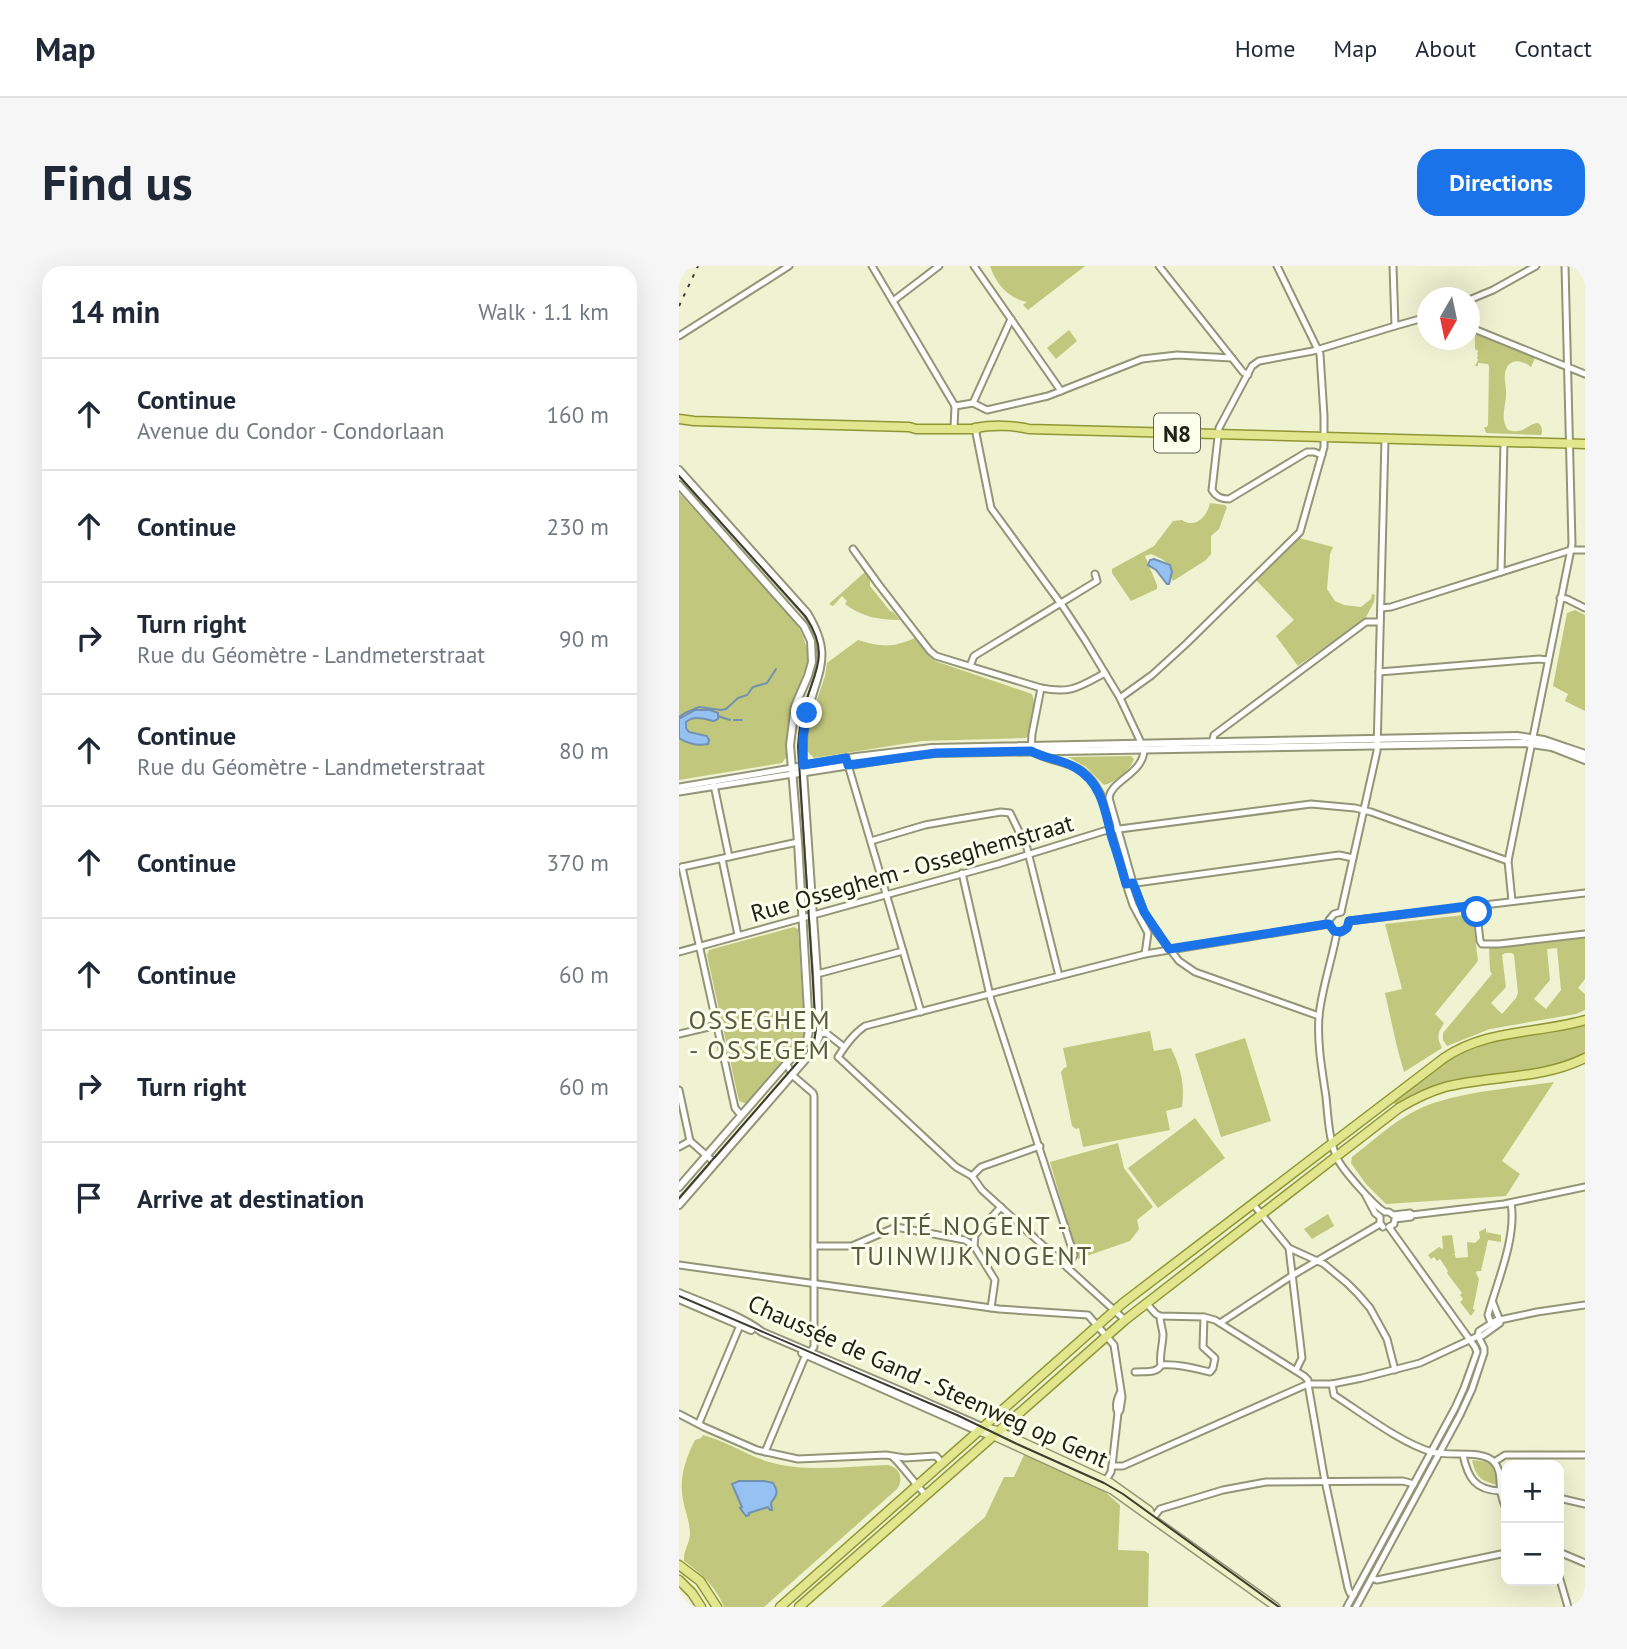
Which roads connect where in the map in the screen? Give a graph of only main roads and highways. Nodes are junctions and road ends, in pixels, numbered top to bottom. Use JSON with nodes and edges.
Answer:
{"nodes":[{"id":1,"x":679,"y":421,"type":"edge"},
{"id":2,"x":1585,"y":444,"type":"edge"},
{"id":3,"x":1585,"y":1020,"type":"edge"},
{"id":4,"x":1585,"y":1058,"type":"edge"},
{"id":5,"x":980,"y":1429,"type":"junction"},
{"id":6,"x":997,"y":1433,"type":"junction"},
{"id":7,"x":830,"y":1563,"type":"junction"},
{"id":8,"x":679,"y":1565,"type":"edge"},
{"id":9,"x":838,"y":1572,"type":"junction"},
{"id":10,"x":679,"y":1580,"type":"edge"},
{"id":11,"x":701,"y":1607,"type":"edge"},
{"id":12,"x":717,"y":1607,"type":"edge"},
{"id":13,"x":780,"y":1607,"type":"edge"},
{"id":14,"x":799,"y":1607,"type":"edge"},
{"id":15,"x":1276,"y":1607,"type":"edge"}],
"edges":[{"from":1,"to":2,"type":"main road","number":"N8"},
{"from":3,"to":5,"type":"main road"},
{"from":4,"to":6,"type":"main road"},
{"from":5,"to":6,"type":"main road","name":"Chaussée de Gand - Steenweg op Gent"},
{"from":5,"to":7,"type":"main road"},
{"from":6,"to":9,"type":"main road"},
{"from":6,"to":15,"type":"main road","name":"Chaussée de Gand - Steenweg op Gent"},
{"from":7,"to":9,"type":"main road"},
{"from":7,"to":13,"type":"main road"},
{"from":8,"to":12,"type":"main road"},
{"from":9,"to":14,"type":"main road"},
{"from":10,"to":11,"type":"main road"}]}
